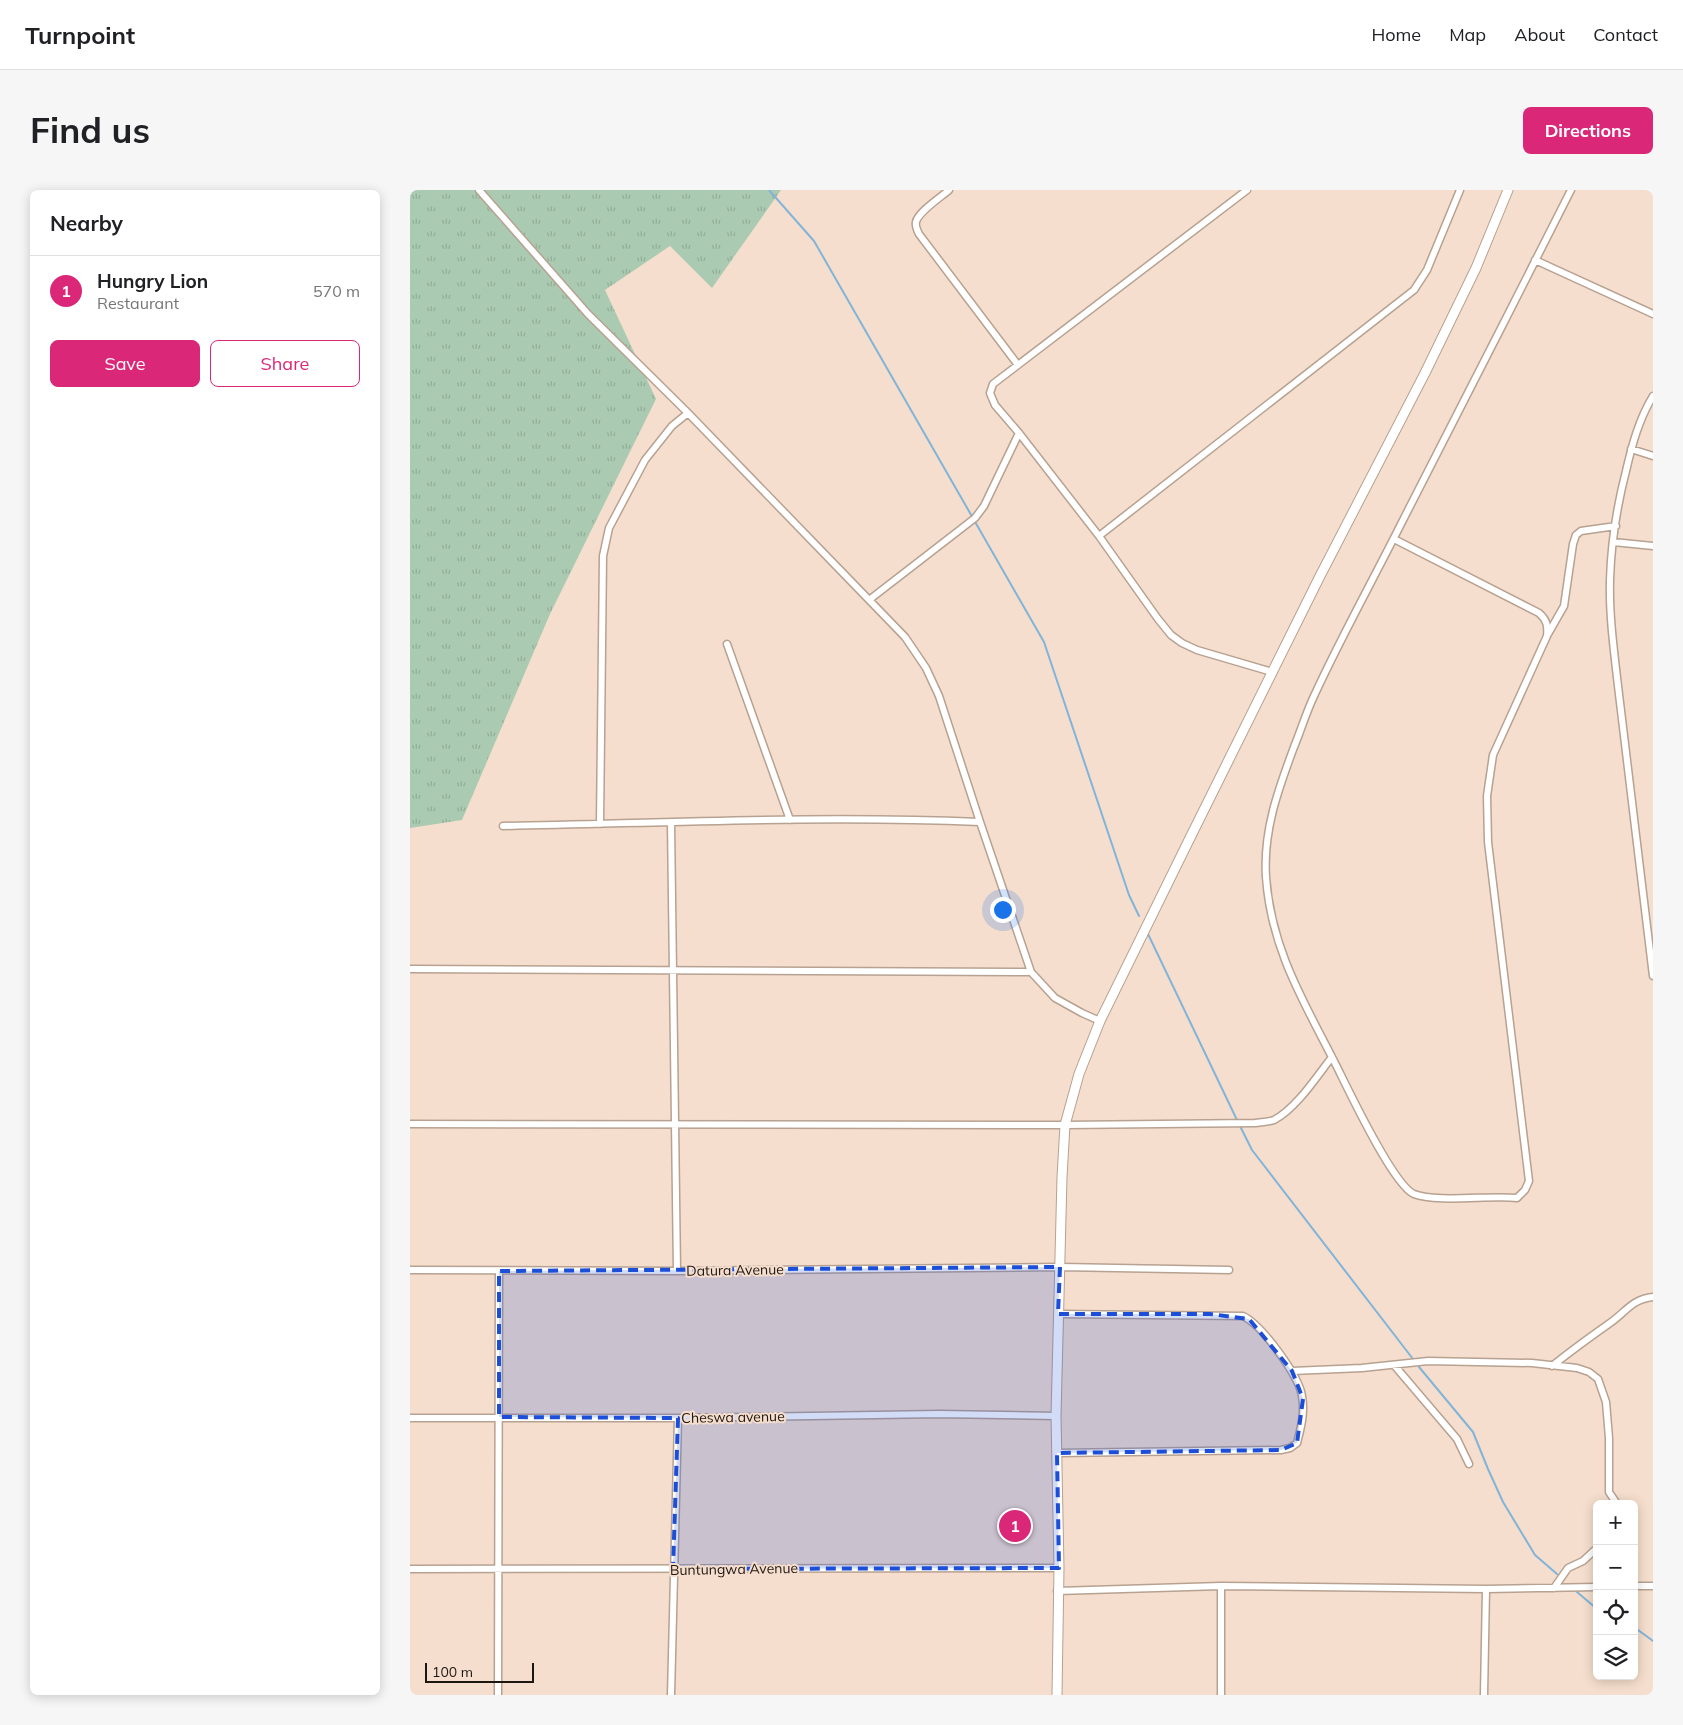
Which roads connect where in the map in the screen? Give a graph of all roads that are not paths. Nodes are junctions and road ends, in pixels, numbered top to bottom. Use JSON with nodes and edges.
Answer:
{"nodes":[{"id":1,"x":479,"y":190,"type":"edge"},
{"id":2,"x":949,"y":190,"type":"edge"},
{"id":3,"x":1247,"y":190,"type":"edge"},
{"id":4,"x":1460,"y":190,"type":"edge"},
{"id":5,"x":1508,"y":190,"type":"edge"},
{"id":6,"x":1571,"y":190,"type":"edge"},
{"id":7,"x":1535,"y":260,"type":"junction"},
{"id":8,"x":1653,"y":314,"type":"edge"},
{"id":9,"x":1018,"y":365,"type":"junction"},
{"id":10,"x":1653,"y":396,"type":"edge"},
{"id":11,"x":688,"y":413,"type":"junction"},
{"id":12,"x":1019,"y":433,"type":"junction"},
{"id":13,"x":1631,"y":449,"type":"junction"},
{"id":14,"x":1653,"y":456,"type":"edge"},
{"id":15,"x":1616,"y":526,"type":"junction"},
{"id":16,"x":1099,"y":536,"type":"junction"},
{"id":17,"x":1394,"y":539,"type":"junction"},
{"id":18,"x":1613,"y":542,"type":"junction"},
{"id":19,"x":1653,"y":546,"type":"edge"},
{"id":20,"x":869,"y":600,"type":"junction"},
{"id":21,"x":1547,"y":636,"type":"junction"},
{"id":22,"x":727,"y":644,"type":"dead end"},
{"id":23,"x":1272,"y":672,"type":"junction"},
{"id":24,"x":790,"y":820,"type":"junction"},
{"id":25,"x":980,"y":822,"type":"junction"},
{"id":26,"x":671,"y":823,"type":"junction"},
{"id":27,"x":600,"y":824,"type":"junction"},
{"id":28,"x":503,"y":826,"type":"dead end"},
{"id":29,"x":410,"y":969,"type":"edge"},
{"id":30,"x":673,"y":971,"type":"junction"},
{"id":31,"x":1031,"y":972,"type":"junction"},
{"id":32,"x":1653,"y":976,"type":"edge"},
{"id":33,"x":1100,"y":1020,"type":"junction"},
{"id":34,"x":1332,"y":1057,"type":"junction"},
{"id":35,"x":410,"y":1124,"type":"edge"},
{"id":36,"x":675,"y":1125,"type":"junction"},
{"id":37,"x":1065,"y":1125,"type":"junction"},
{"id":38,"x":1060,"y":1267,"type":"junction"},
{"id":39,"x":410,"y":1270,"type":"edge"},
{"id":40,"x":1229,"y":1270,"type":"dead end"},
{"id":41,"x":499,"y":1271,"type":"junction"},
{"id":42,"x":677,"y":1271,"type":"junction"},
{"id":43,"x":1653,"y":1297,"type":"edge"},
{"id":44,"x":1058,"y":1314,"type":"junction"},
{"id":45,"x":1394,"y":1365,"type":"junction"},
{"id":46,"x":1552,"y":1366,"type":"junction"},
{"id":47,"x":1292,"y":1371,"type":"junction"},
{"id":48,"x":1056,"y":1416,"type":"junction"},
{"id":49,"x":500,"y":1417,"type":"junction"},
{"id":50,"x":410,"y":1418,"type":"edge"},
{"id":51,"x":678,"y":1418,"type":"junction"},
{"id":52,"x":1057,"y":1454,"type":"junction"},
{"id":53,"x":1469,"y":1464,"type":"dead end"},
{"id":54,"x":1615,"y":1500,"type":"edge"},
{"id":55,"x":1593,"y":1552,"type":"edge"},
{"id":56,"x":1059,"y":1568,"type":"junction"},
{"id":57,"x":410,"y":1569,"type":"edge"},
{"id":58,"x":673,"y":1569,"type":"junction"},
{"id":59,"x":499,"y":1570,"type":"junction"},
{"id":60,"x":1221,"y":1586,"type":"junction"},
{"id":61,"x":1638,"y":1586,"type":"edge"},
{"id":62,"x":1653,"y":1586,"type":"edge"},
{"id":63,"x":1593,"y":1587,"type":"edge"},
{"id":64,"x":1554,"y":1588,"type":"junction"},
{"id":65,"x":1486,"y":1589,"type":"junction"},
{"id":66,"x":1057,"y":1591,"type":"junction"},
{"id":67,"x":498,"y":1695,"type":"edge"},
{"id":68,"x":671,"y":1695,"type":"edge"},
{"id":69,"x":1058,"y":1695,"type":"edge"},
{"id":70,"x":1221,"y":1695,"type":"edge"},
{"id":71,"x":1484,"y":1695,"type":"edge"}],
"edges":[{"from":1,"to":11,"type":"street"},
{"from":2,"to":9,"type":"street"},
{"from":3,"to":9,"type":"street"},
{"from":4,"to":16,"type":"street"},
{"from":5,"to":23,"type":"main road"},
{"from":6,"to":7,"type":"street"},
{"from":7,"to":8,"type":"street"},
{"from":7,"to":17,"type":"street"},
{"from":9,"to":12,"type":"street"},
{"from":10,"to":13,"type":"street"},
{"from":11,"to":20,"type":"street"},
{"from":11,"to":27,"type":"street"},
{"from":12,"to":16,"type":"street"},
{"from":12,"to":20,"type":"street"},
{"from":13,"to":14,"type":"street"},
{"from":13,"to":15,"type":"street"},
{"from":15,"to":18,"type":"street"},
{"from":15,"to":21,"type":"street"},
{"from":16,"to":23,"type":"street"},
{"from":17,"to":21,"type":"street"},
{"from":17,"to":34,"type":"street"},
{"from":18,"to":19,"type":"street"},
{"from":18,"to":32,"type":"street"},
{"from":20,"to":25,"type":"street"},
{"from":21,"to":34,"type":"street"},
{"from":22,"to":24,"type":"street"},
{"from":23,"to":33,"type":"main road"},
{"from":24,"to":25,"type":"street"},
{"from":24,"to":26,"type":"street"},
{"from":25,"to":31,"type":"street"},
{"from":26,"to":27,"type":"street"},
{"from":26,"to":30,"type":"street"},
{"from":27,"to":28,"type":"street"},
{"from":29,"to":30,"type":"street"},
{"from":30,"to":31,"type":"street"},
{"from":30,"to":36,"type":"street"},
{"from":31,"to":33,"type":"street"},
{"from":33,"to":37,"type":"main road"},
{"from":34,"to":37,"type":"street"},
{"from":35,"to":36,"type":"street"},
{"from":36,"to":37,"type":"street"},
{"from":36,"to":42,"type":"street"},
{"from":37,"to":38,"type":"main road"},
{"from":38,"to":40,"type":"street","name":"Datura Avenue"},
{"from":38,"to":42,"type":"street","name":"Datura Avenue"},
{"from":38,"to":44,"type":"main road"},
{"from":39,"to":41,"type":"street","name":"Datura Avenue"},
{"from":41,"to":42,"type":"street","name":"Datura Avenue"},
{"from":41,"to":49,"type":"street"},
{"from":43,"to":46,"type":"street"},
{"from":44,"to":47,"type":"street"},
{"from":44,"to":48,"type":"main road"},
{"from":45,"to":46,"type":"street"},
{"from":45,"to":47,"type":"street"},
{"from":45,"to":53,"type":"street"},
{"from":46,"to":54,"type":"street"},
{"from":47,"to":52,"type":"street"},
{"from":48,"to":51,"type":"street","name":"Cheswa avenue"},
{"from":48,"to":52,"type":"main road"},
{"from":49,"to":50,"type":"street","name":"Cheswa avenue"},
{"from":49,"to":51,"type":"street","name":"Cheswa avenue"},
{"from":49,"to":59,"type":"street"},
{"from":51,"to":58,"type":"street"},
{"from":52,"to":56,"type":"main road"},
{"from":55,"to":64,"type":"street"},
{"from":56,"to":58,"type":"street","name":"Buntungwa Avenue"},
{"from":56,"to":66,"type":"main road"},
{"from":57,"to":59,"type":"street","name":"Buntungwa Avenue"},
{"from":58,"to":59,"type":"street","name":"Buntungwa Avenue"},
{"from":58,"to":68,"type":"street"},
{"from":59,"to":67,"type":"street"},
{"from":60,"to":65,"type":"street"},
{"from":60,"to":66,"type":"street"},
{"from":60,"to":70,"type":"street"},
{"from":61,"to":62,"type":"street"},
{"from":63,"to":64,"type":"street"},
{"from":64,"to":65,"type":"street"},
{"from":65,"to":71,"type":"street"},
{"from":66,"to":69,"type":"main road"}]}
